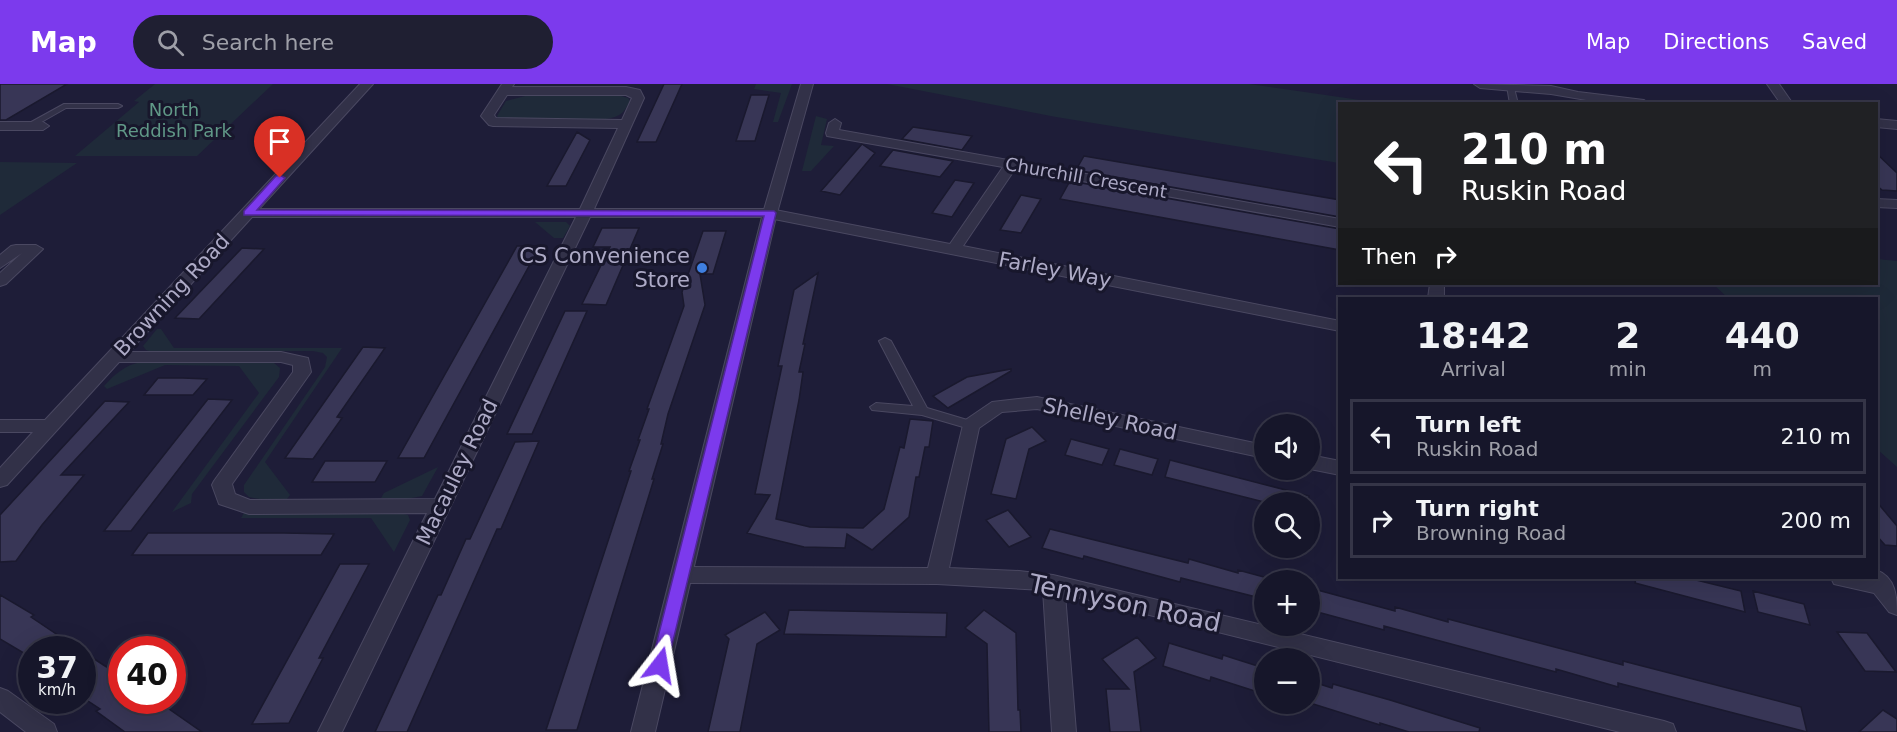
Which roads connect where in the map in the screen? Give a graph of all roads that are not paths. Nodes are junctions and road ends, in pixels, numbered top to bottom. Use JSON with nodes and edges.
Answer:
{"nodes":[{"id":1,"x":367,"y":84,"type":"edge"},
{"id":2,"x":807,"y":84,"type":"edge"},
{"id":3,"x":1480,"y":84,"type":"edge"},
{"id":4,"x":1773,"y":84,"type":"edge"},
{"id":5,"x":1549,"y":87,"type":"edge"},
{"id":6,"x":506,"y":88,"type":"edge"},
{"id":7,"x":1510,"y":88,"type":"junction"},
{"id":8,"x":1514,"y":102,"type":"edge"},
{"id":9,"x":1628,"y":102,"type":"edge"},
{"id":10,"x":1786,"y":102,"type":"edge"},
{"id":11,"x":118,"y":106,"type":"dead end"},
{"id":12,"x":1878,"y":123,"type":"edge"},
{"id":13,"x":626,"y":124,"type":"junction"},
{"id":14,"x":1897,"y":125,"type":"edge"},
{"id":15,"x":0,"y":126,"type":"edge"},
{"id":16,"x":28,"y":126,"type":"junction"},
{"id":17,"x":43,"y":126,"type":"dead end"},
{"id":18,"x":833,"y":133,"type":"dead end"},
{"id":19,"x":1011,"y":165,"type":"junction"},
{"id":20,"x":1878,"y":203,"type":"edge"},
{"id":21,"x":1897,"y":204,"type":"edge"},
{"id":22,"x":248,"y":213,"type":"junction"},
{"id":23,"x":585,"y":213,"type":"junction"},
{"id":24,"x":770,"y":214,"type":"junction"},
{"id":25,"x":1338,"y":223,"type":"edge"},
{"id":26,"x":954,"y":249,"type":"junction"},
{"id":27,"x":0,"y":263,"type":"edge"},
{"id":28,"x":0,"y":280,"type":"edge"},
{"id":29,"x":1338,"y":326,"type":"edge"},
{"id":30,"x":885,"y":341,"type":"dead end"},
{"id":31,"x":114,"y":357,"type":"junction"},
{"id":32,"x":876,"y":407,"type":"dead end"},
{"id":33,"x":922,"y":411,"type":"junction"},
{"id":34,"x":970,"y":425,"type":"junction"},
{"id":35,"x":0,"y":426,"type":"edge"},
{"id":36,"x":51,"y":426,"type":"junction"},
{"id":37,"x":1254,"y":450,"type":"edge"},
{"id":38,"x":1320,"y":464,"type":"edge"},
{"id":39,"x":1338,"y":468,"type":"edge"},
{"id":40,"x":0,"y":480,"type":"edge"},
{"id":41,"x":440,"y":506,"type":"junction"},
{"id":42,"x":682,"y":575,"type":"junction"},
{"id":43,"x":937,"y":576,"type":"junction"},
{"id":44,"x":1851,"y":579,"type":"edge"},
{"id":45,"x":1878,"y":582,"type":"edge"},
{"id":46,"x":1053,"y":583,"type":"junction"},
{"id":47,"x":1897,"y":606,"type":"edge"},
{"id":48,"x":0,"y":698,"type":"edge"},
{"id":49,"x":45,"y":732,"type":"edge"},
{"id":50,"x":330,"y":732,"type":"edge"},
{"id":51,"x":643,"y":732,"type":"edge"},
{"id":52,"x":1064,"y":732,"type":"edge"},
{"id":53,"x":1664,"y":732,"type":"edge"}],
"edges":[{"from":1,"to":22,"type":"street","name":"Browning Road"},
{"from":2,"to":24,"type":"street"},
{"from":3,"to":7,"type":"street"},
{"from":4,"to":10,"type":"street"},
{"from":5,"to":7,"type":"street"},
{"from":5,"to":9,"type":"street"},
{"from":6,"to":13,"type":"street","name":"Macauley Road"},
{"from":6,"to":13,"type":"street"},
{"from":7,"to":8,"type":"lane"},
{"from":11,"to":16,"type":"lane"},
{"from":12,"to":14,"type":"street"},
{"from":13,"to":23,"type":"street","name":"Macauley Road"},
{"from":15,"to":16,"type":"street"},
{"from":16,"to":17,"type":"street"},
{"from":18,"to":19,"type":"street","name":"Churchill Crescent"},
{"from":19,"to":25,"type":"street","name":"Churchill Crescent"},
{"from":19,"to":26,"type":"street"},
{"from":20,"to":21,"type":"street"},
{"from":22,"to":23,"type":"street","name":"Farley Way"},
{"from":22,"to":31,"type":"street","name":"Browning Road"},
{"from":23,"to":24,"type":"street","name":"Farley Way"},
{"from":23,"to":41,"type":"street","name":"Macauley Road"},
{"from":24,"to":26,"type":"street","name":"Farley Way"},
{"from":24,"to":42,"type":"street"},
{"from":26,"to":29,"type":"street","name":"Farley Way"},
{"from":27,"to":28,"type":"street"},
{"from":30,"to":33,"type":"lane"},
{"from":31,"to":36,"type":"street","name":"Browning Road"},
{"from":31,"to":41,"type":"street"},
{"from":32,"to":33,"type":"lane"},
{"from":33,"to":34,"type":"lane"},
{"from":34,"to":37,"type":"street","name":"Shelley Road"},
{"from":34,"to":43,"type":"street"},
{"from":35,"to":36,"type":"street"},
{"from":36,"to":40,"type":"street","name":"Browning Road"},
{"from":38,"to":39,"type":"street"},
{"from":41,"to":50,"type":"street","name":"Macauley Road"},
{"from":42,"to":43,"type":"street","name":"Tennyson Road"},
{"from":42,"to":51,"type":"street"},
{"from":43,"to":46,"type":"street","name":"Tennyson Road"},
{"from":44,"to":45,"type":"street"},
{"from":45,"to":47,"type":"street"},
{"from":46,"to":52,"type":"street"},
{"from":46,"to":53,"type":"street","name":"Tennyson Road"},
{"from":48,"to":49,"type":"street"}]}
